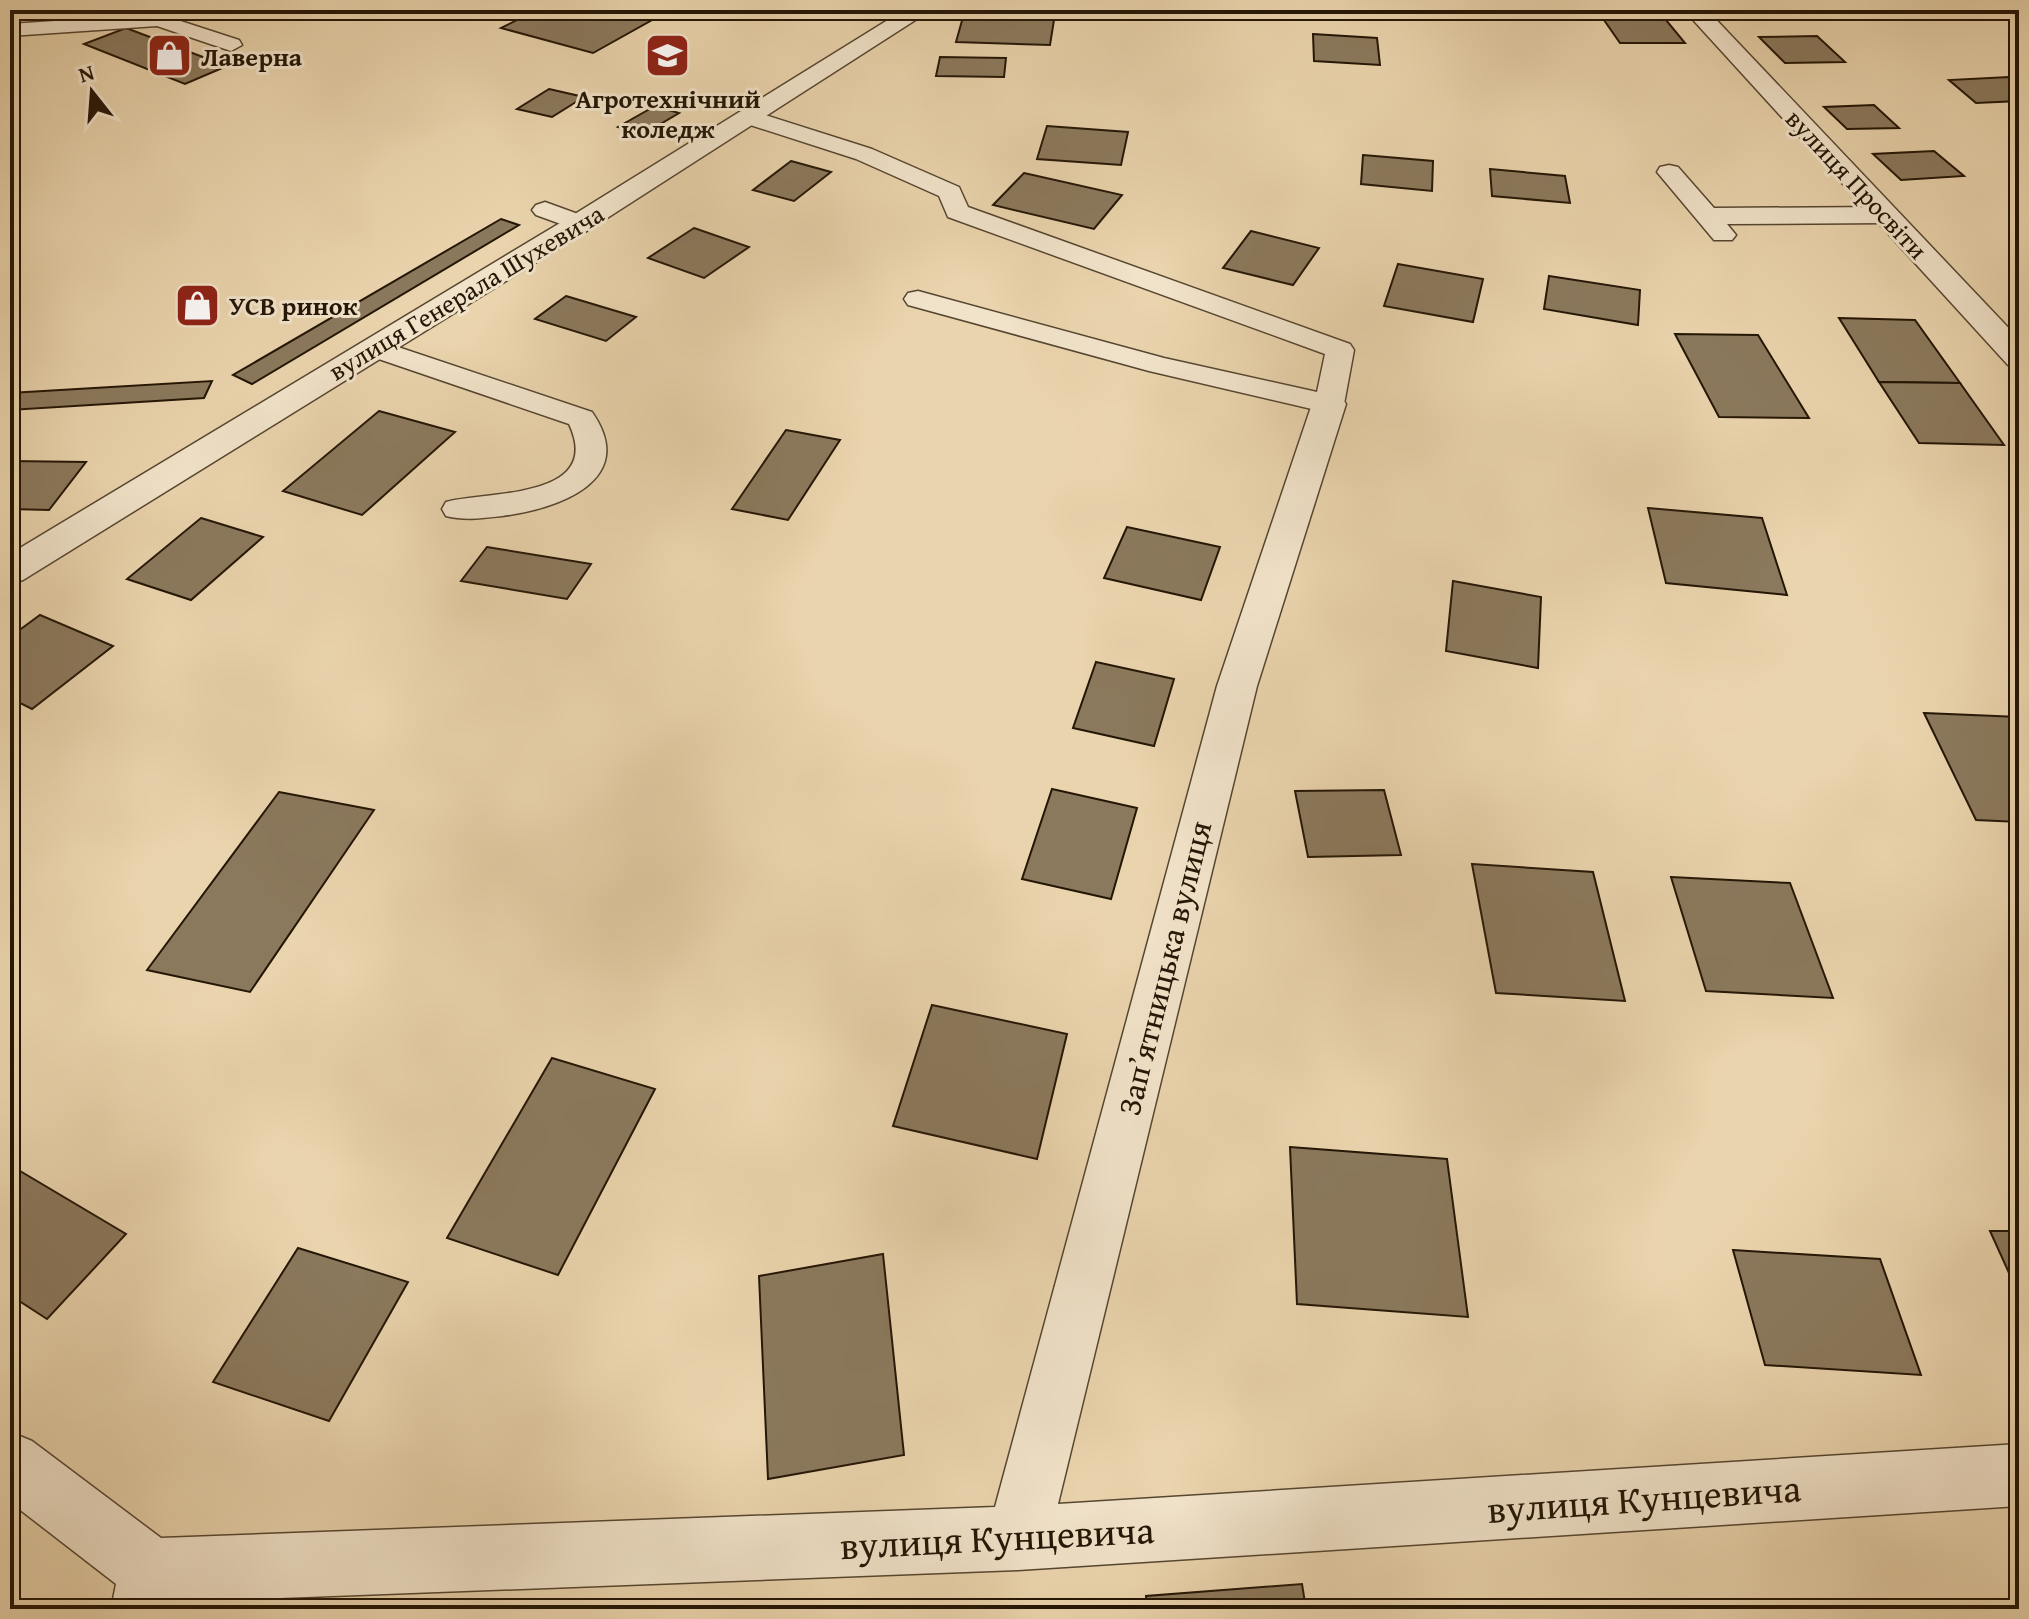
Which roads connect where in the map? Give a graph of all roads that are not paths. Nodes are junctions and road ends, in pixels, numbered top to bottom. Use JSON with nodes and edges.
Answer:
{"nodes":[{"id":1,"x":920,"y":10,"type":"edge"},
{"id":2,"x":1695,"y":10,"type":"edge"},
{"id":3,"x":165,"y":15,"type":"edge"},
{"id":4,"x":10,"y":30,"type":"edge"},
{"id":5,"x":231,"y":45,"type":"dead end"},
{"id":6,"x":749,"y":117,"type":"junction"},
{"id":7,"x":1669,"y":172,"type":"dead end"},
{"id":8,"x":545,"y":210,"type":"dead end"},
{"id":9,"x":1886,"y":215,"type":"junction"},
{"id":10,"x":580,"y":223,"type":"junction"},
{"id":11,"x":918,"y":299,"type":"dead end"},
{"id":12,"x":374,"y":348,"type":"junction"},
{"id":13,"x":2019,"y":358,"type":"edge"},
{"id":14,"x":1329,"y":404,"type":"junction"},
{"id":15,"x":458,"y":509,"type":"dead end"},
{"id":16,"x":10,"y":571,"type":"edge"},
{"id":17,"x":10,"y":1463,"type":"edge"},
{"id":18,"x":2019,"y":1475,"type":"edge"},
{"id":19,"x":1018,"y":1538,"type":"junction"},
{"id":20,"x":147,"y":1590,"type":"edge"}],
"edges":[{"from":1,"to":6,"type":"street","name":"вулиця Генерала Шухевича"},
{"from":2,"to":9,"type":"street","name":"вулиця Просвіти"},
{"from":3,"to":4,"type":"lane"},
{"from":3,"to":5,"type":"lane"},
{"from":6,"to":10,"type":"street","name":"вулиця Генерала Шухевича"},
{"from":6,"to":14,"type":"lane"},
{"from":7,"to":9,"type":"lane"},
{"from":8,"to":10,"type":"lane"},
{"from":9,"to":13,"type":"street","name":"вулиця Просвіти"},
{"from":10,"to":12,"type":"street","name":"вулиця Генерала Шухевича"},
{"from":11,"to":14,"type":"lane"},
{"from":12,"to":15,"type":"lane"},
{"from":12,"to":16,"type":"street","name":"вулиця Генерала Шухевича"},
{"from":14,"to":19,"type":"street","name":"Запʼятницька вулиця"},
{"from":17,"to":20,"type":"street","name":"вулиця Кунцевича"},
{"from":18,"to":19,"type":"street","name":"вулиця Кунцевича"},
{"from":19,"to":20,"type":"street","name":"вулиця Кунцевича"}]}
